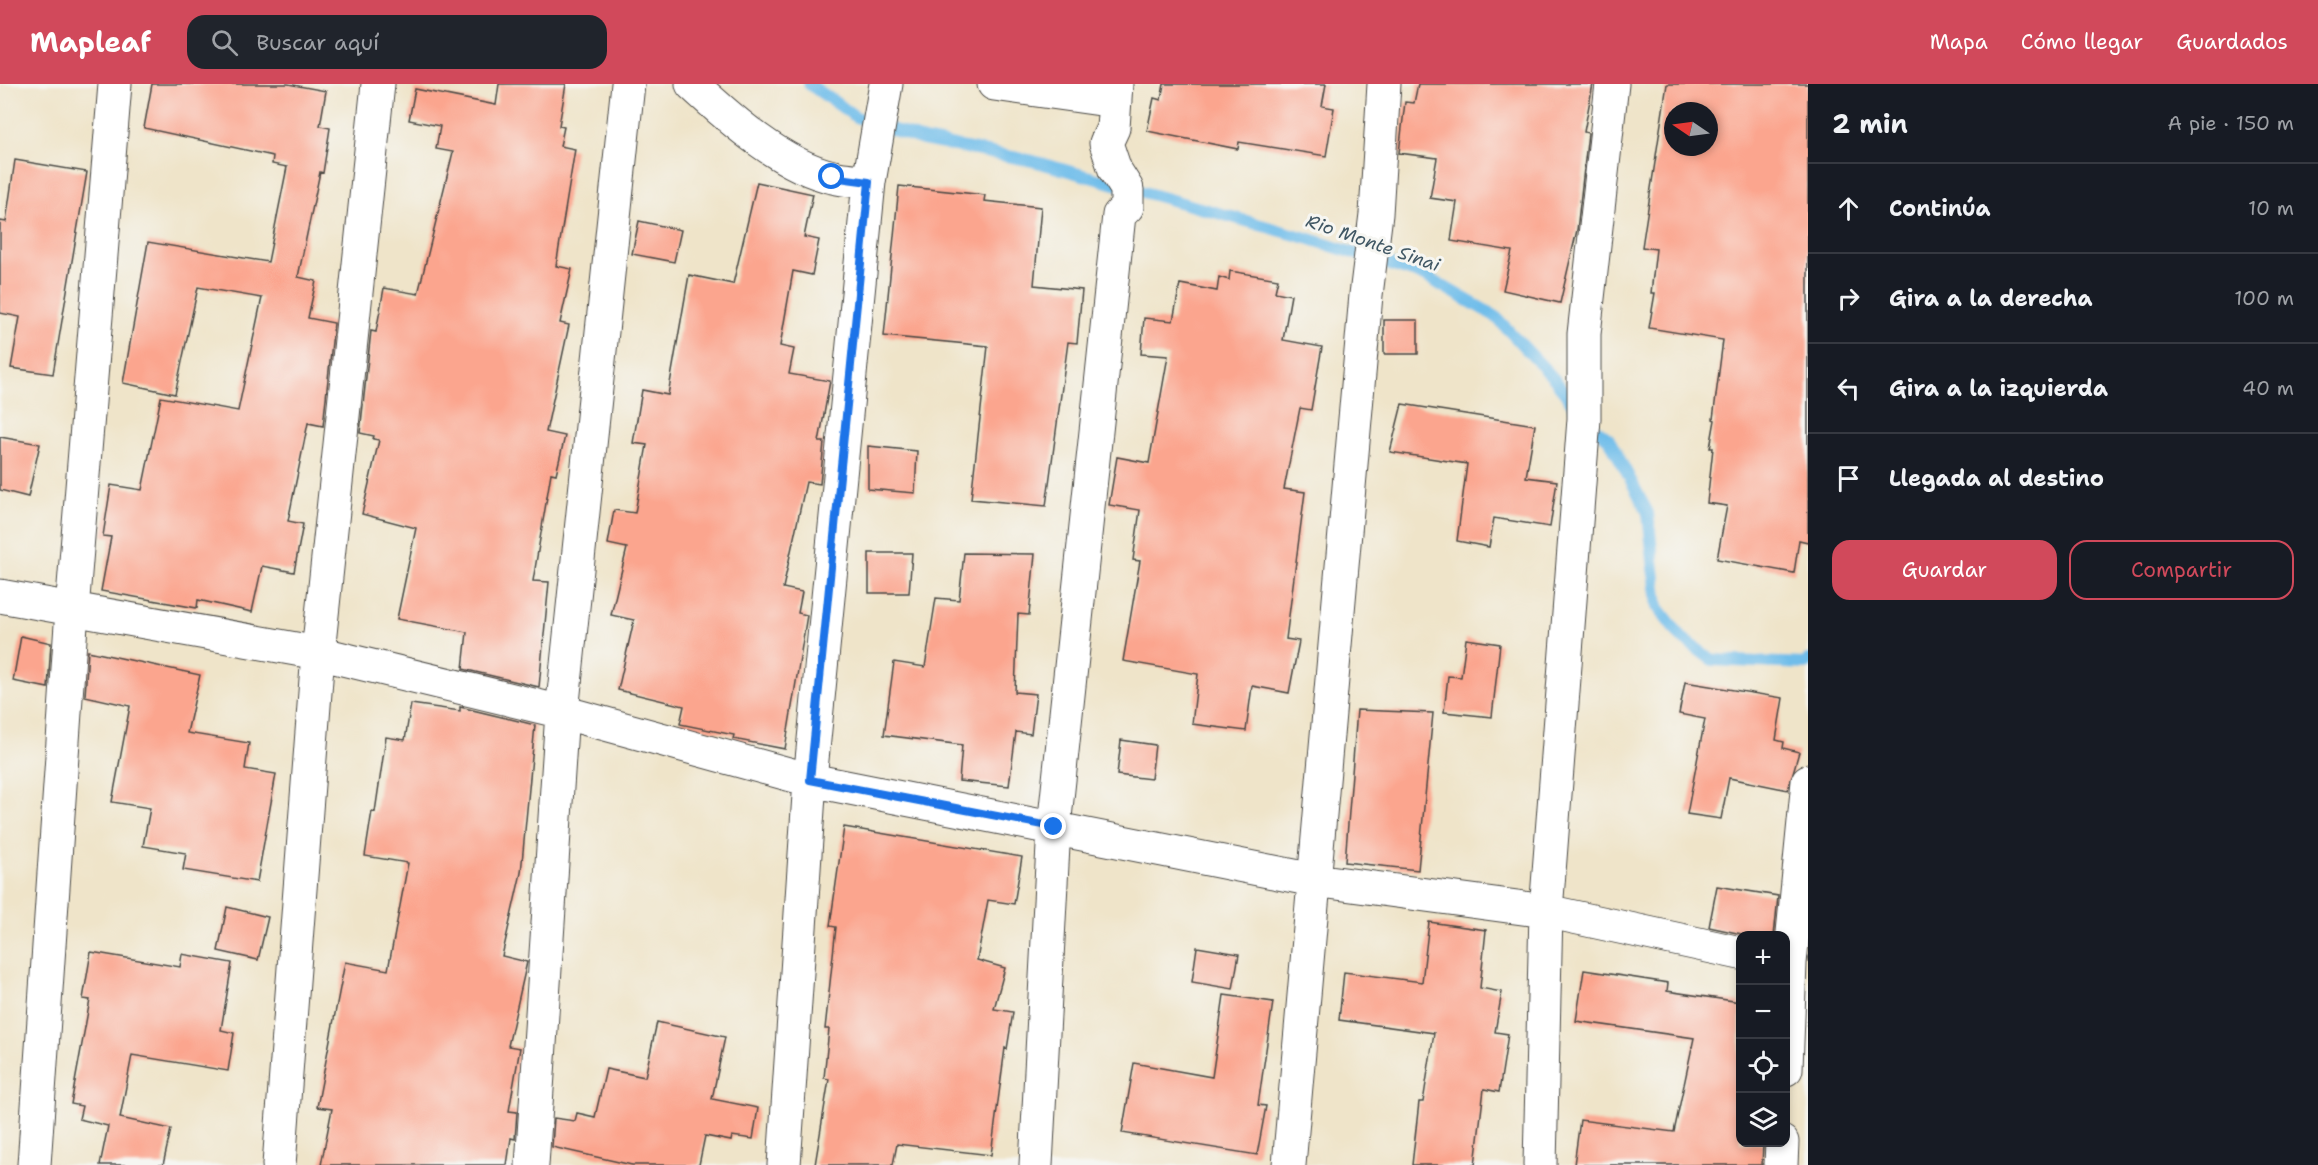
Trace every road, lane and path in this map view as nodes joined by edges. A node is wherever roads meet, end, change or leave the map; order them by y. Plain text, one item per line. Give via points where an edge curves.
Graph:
1 (115, 84) edge
2 (378, 84) edge
3 (628, 84) edge
4 (692, 84) edge
5 (994, 84) edge
6 (1384, 84) edge
7 (1612, 84) edge
8 (885, 91) edge
9 (1115, 92) edge
10 (869, 182) junction
11 (0, 596) edge
12 (72, 610) junction
13 (318, 653) junction
14 (562, 712) junction
15 (810, 780) junction
16 (1808, 781) edge
17 (1054, 827) junction
18 (1314, 880) junction
19 (1546, 911) junction
20 (1736, 951) edge
21 (1794, 963) edge
22 (1788, 1039) edge
23 (1782, 1147) edge
24 (34, 1165) edge
25 (279, 1165) edge
26 (532, 1165) edge
27 (784, 1165) edge
28 (1036, 1165) edge
29 (1289, 1165) edge
30 (1540, 1165) edge
31 (1781, 1165) edge

1 - 12 street
2 - 13 street
3 - 14 street
4 - 10 street via 795,164 832,177
5 - 9 street
6 - 18 street via 1376,214
7 - 19 street via 1584,334 1584,419
8 - 10 street
9 - 17 street via 1113,128 1106,143 1115,170 1127,189 1126,207 1119,215
10 - 15 street
11 - 12 street
12 - 13 street
12 - 24 street
13 - 14 street
13 - 25 street
14 - 15 street
14 - 26 street
15 - 17 street
15 - 27 street
16 - 21 street
17 - 18 street
17 - 28 street
18 - 19 street
18 - 29 street
19 - 20 street
19 - 30 street
21 - 22 street
23 - 31 street

